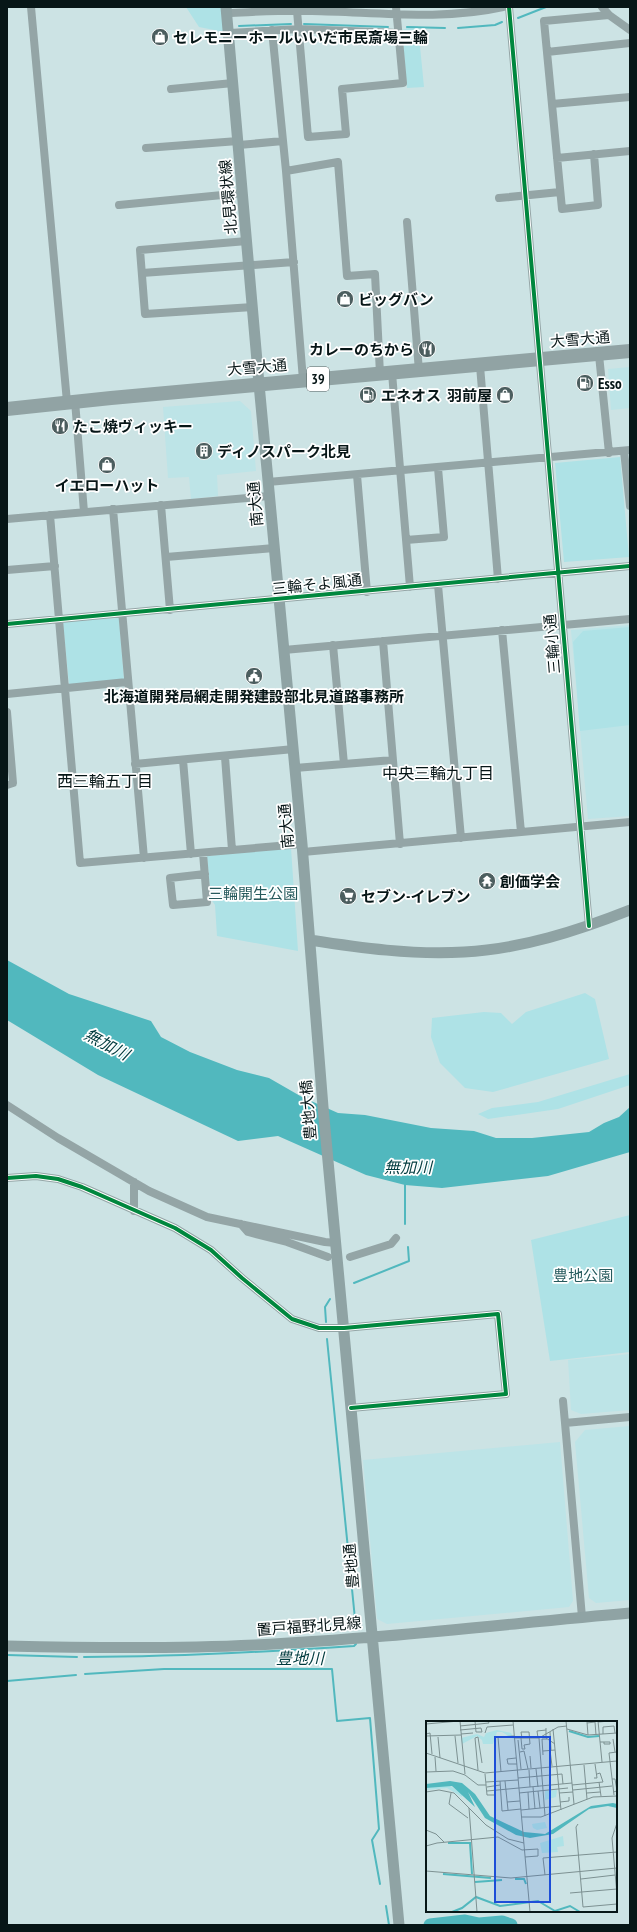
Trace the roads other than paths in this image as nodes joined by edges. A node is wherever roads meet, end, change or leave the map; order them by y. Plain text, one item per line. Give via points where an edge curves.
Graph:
1 (31, 7) edge
2 (500, 7) edge
3 (509, 7) edge
4 (602, 7) edge
5 (270, 9) edge
6 (312, 9) edge
7 (226, 10) edge
8 (397, 10) edge
9 (297, 11) junction
10 (609, 15) junction
11 (299, 29) junction
12 (272, 30) junction
13 (630, 30) edge
14 (229, 33) junction
15 (399, 33) junction
16 (630, 43) edge
17 (547, 52) junction
18 (233, 83) junction
19 (171, 89) dead end
20 (630, 97) edge
21 (552, 104) junction
22 (283, 141) junction
23 (238, 143) junction
24 (146, 148) dead end
25 (630, 151) edge
26 (594, 154) junction
27 (557, 158) junction
28 (286, 171) junction
29 (560, 192) junction
30 (243, 193) junction
31 (524, 196) junction
32 (499, 198) dead end
33 (119, 205) dead end
34 (407, 222) dead end
35 (247, 241) junction
36 (294, 262) junction
37 (249, 264) junction
38 (142, 273) junction
39 (253, 307) junction
40 (630, 352) edge
41 (599, 355) junction
42 (538, 360) junction
43 (480, 366) junction
44 (419, 371) junction
45 (386, 374) junction
46 (303, 380) junction
47 (259, 384) junction
48 (71, 402) junction
49 (7, 409) edge
50 (627, 451) edge
51 (609, 453) junction
52 (548, 459) junction
53 (488, 464) junction
54 (438, 468) junction
55 (400, 471) junction
56 (357, 475) junction
57 (268, 482) junction
58 (269, 496) junction
59 (161, 505) junction
60 (630, 506) edge
61 (112, 509) junction
62 (84, 512) junction
63 (50, 515) junction
64 (7, 519) edge
65 (406, 540) junction
66 (274, 548) junction
67 (166, 557) junction
68 (55, 566) junction
69 (630, 566) edge
70 (7, 570) edge
71 (557, 574) junction
72 (498, 579) junction
73 (438, 585) junction
74 (410, 587) junction
75 (367, 592) junction
76 (279, 600) junction
77 (170, 610) junction
78 (121, 614) junction
79 (60, 619) junction
80 (630, 619) edge
81 (7, 624) edge
82 (562, 625) junction
83 (502, 630) junction
84 (443, 636) junction
85 (383, 641) junction
86 (332, 645) junction
87 (284, 650) junction
88 (127, 682) junction
89 (66, 688) junction
90 (7, 694) edge
91 (7, 712) edge
92 (294, 749) junction
93 (225, 757) junction
94 (183, 760) junction
95 (393, 760) junction
96 (135, 764) junction
97 (344, 764) junction
98 (295, 768) junction
99 (7, 785) edge
100 (630, 822) edge
101 (580, 827) junction
102 (521, 832) junction
103 (461, 838) junction
104 (400, 844) junction
105 (303, 848) junction
106 (232, 850) junction
107 (203, 853) junction
108 (191, 854) junction
109 (144, 858) junction
110 (205, 874) junction
111 (630, 910) edge
112 (589, 926) junction
113 (310, 940) junction
114 (7, 1105) edge
115 (7, 1178) edge
116 (134, 1182) junction
117 (134, 1211) junction
118 (241, 1224) junction
119 (396, 1238) dead end
120 (336, 1239) junction
121 (328, 1257) dead end
122 (350, 1257) dead end
123 (344, 1328) junction
124 (563, 1401) dead end
125 (351, 1408) junction
126 (630, 1417) edge
127 (565, 1423) junction
128 (630, 1612) edge
129 (582, 1617) junction
130 (373, 1637) junction
131 (7, 1646) edge
132 (399, 1925) edge

1 - 48 street
2 - 8 street via 469,14
3 - 31 street, 三輪小通
4 - 10 street
5 - 7 street
5 - 9 street
6 - 8 street
6 - 9 street
7 - 14 main road, 北見環状線
8 - 15 street
9 - 11 street
10 - 13 street
10 - 17 street via 544,21
11 - 12 street
11 - 15 street
11 - 15 street via 308,137 346,134 342,89 403,83
12 - 14 street
12 - 22 street
14 - 18 main road, 北見環状線
16 - 17 street
17 - 21 street
18 - 19 street
18 - 23 main road, 北見環状線
20 - 21 street
21 - 27 street
22 - 23 street
22 - 28 street
23 - 24 street
23 - 30 main road, 北見環状線
25 - 26 street
26 - 27 street
26 - 29 street via 598,206 562,209
27 - 29 street
28 - 36 street
28 - 45 street via 338,162 346,276 375,274
29 - 31 street
30 - 33 street
30 - 35 main road, 北見環状線
31 - 32 street
31 - 42 street, 三輪小通
34 - 44 street
35 - 37 main road, 北見環状線
35 - 38 street via 140,250
36 - 37 street
36 - 46 street
37 - 38 street
37 - 39 main road, 北見環状線
38 - 39 street via 145,314
39 - 47 main road, 北見環状線
40 - 41 highway, 大雪大通 / 39
41 - 42 highway, 大雪大通 / 39
41 - 51 street
42 - 43 highway, 大雪大通 / 39
42 - 52 street, 三輪小通
43 - 44 highway, 大雪大通 / 39
43 - 53 street
44 - 45 highway, 大雪大通 / 39
45 - 46 highway, 大雪大通 / 39
45 - 55 street
46 - 47 highway, 大雪大通 / 39
47 - 48 highway, 大雪大通 / 39
47 - 57 main road, 南大通
48 - 49 highway, 大雪大通 / 39
48 - 62 street
50 - 51 street
50 - 60 street
51 - 52 street
52 - 53 street
52 - 71 street, 三輪小通
53 - 54 street
53 - 72 street
54 - 55 street
54 - 65 street via 444,537
55 - 56 street
55 - 65 street
56 - 57 street
56 - 75 street
57 - 58 main road, 南大通
58 - 59 street
58 - 66 main road, 南大通
59 - 61 street
59 - 67 street
61 - 62 street
61 - 78 street
62 - 63 street
63 - 64 street
63 - 68 street
65 - 74 street
66 - 67 street
66 - 76 main road, 南大通
67 - 77 street
68 - 70 street
68 - 79 street
69 - 71 street, 三輪そよ風通
71 - 72 street, 三輪そよ風通
71 - 82 street, 三輪小通
72 - 73 street, 三輪そよ風通
73 - 74 street, 三輪そよ風通
73 - 84 street
74 - 75 street, 三輪そよ風通
75 - 76 street, 三輪そよ風通
76 - 77 street, 三輪そよ風通
76 - 87 main road, 南大通
77 - 78 street, 三輪そよ風通
78 - 79 street, 三輪そよ風通
78 - 88 street
79 - 81 street, 三輪そよ風通
79 - 89 street
80 - 82 street
82 - 83 street
82 - 101 street, 三輪小通
83 - 84 street
83 - 102 street
84 - 85 street
84 - 103 street
85 - 86 street
85 - 95 street
86 - 87 street
86 - 97 street
87 - 92 main road, 南大通
88 - 89 street
88 - 96 street
89 - 90 street
89 - 109 street via 80,863
91 - 99 street via 13,783
92 - 93 street
92 - 98 main road, 南大通
93 - 94 street
93 - 106 street
94 - 96 street
94 - 108 street
95 - 97 street
95 - 104 street
96 - 109 street
97 - 98 street
98 - 105 main road, 南大通
100 - 101 street
101 - 102 street
101 - 112 street, 三輪小通
102 - 103 street
103 - 104 street
104 - 105 street
105 - 106 street
105 - 113 main road, 南大通
106 - 107 street
107 - 108 street
107 - 110 street
108 - 109 street
110 - 110 street via 208,902 173,905 170,878
111 - 112 main road
112 - 113 main road via 540,941 464,952 404,952
113 - 120 main road, 豊地大橋
114 - 116 street
115 - 117 street via 36,1176 58,1179
116 - 117 street
116 - 118 street via 208,1217
117 - 123 street via 175,1228 211,1250 292,1319 319,1328
118 - 120 street via 324,1242
118 - 121 street via 248,1232 287,1242
119 - 122 street via 391,1244
120 - 123 main road, 豊地通
123 - 125 main road, 豊地通
123 - 125 street via 498,1314 506,1394
124 - 127 street
125 - 130 main road, 豊地通
126 - 127 street
127 - 129 street
128 - 129 main road
129 - 130 main road
130 - 131 main road, 置戸福野北見線 via 181,1648
130 - 132 main road, 置戸福野北見線

